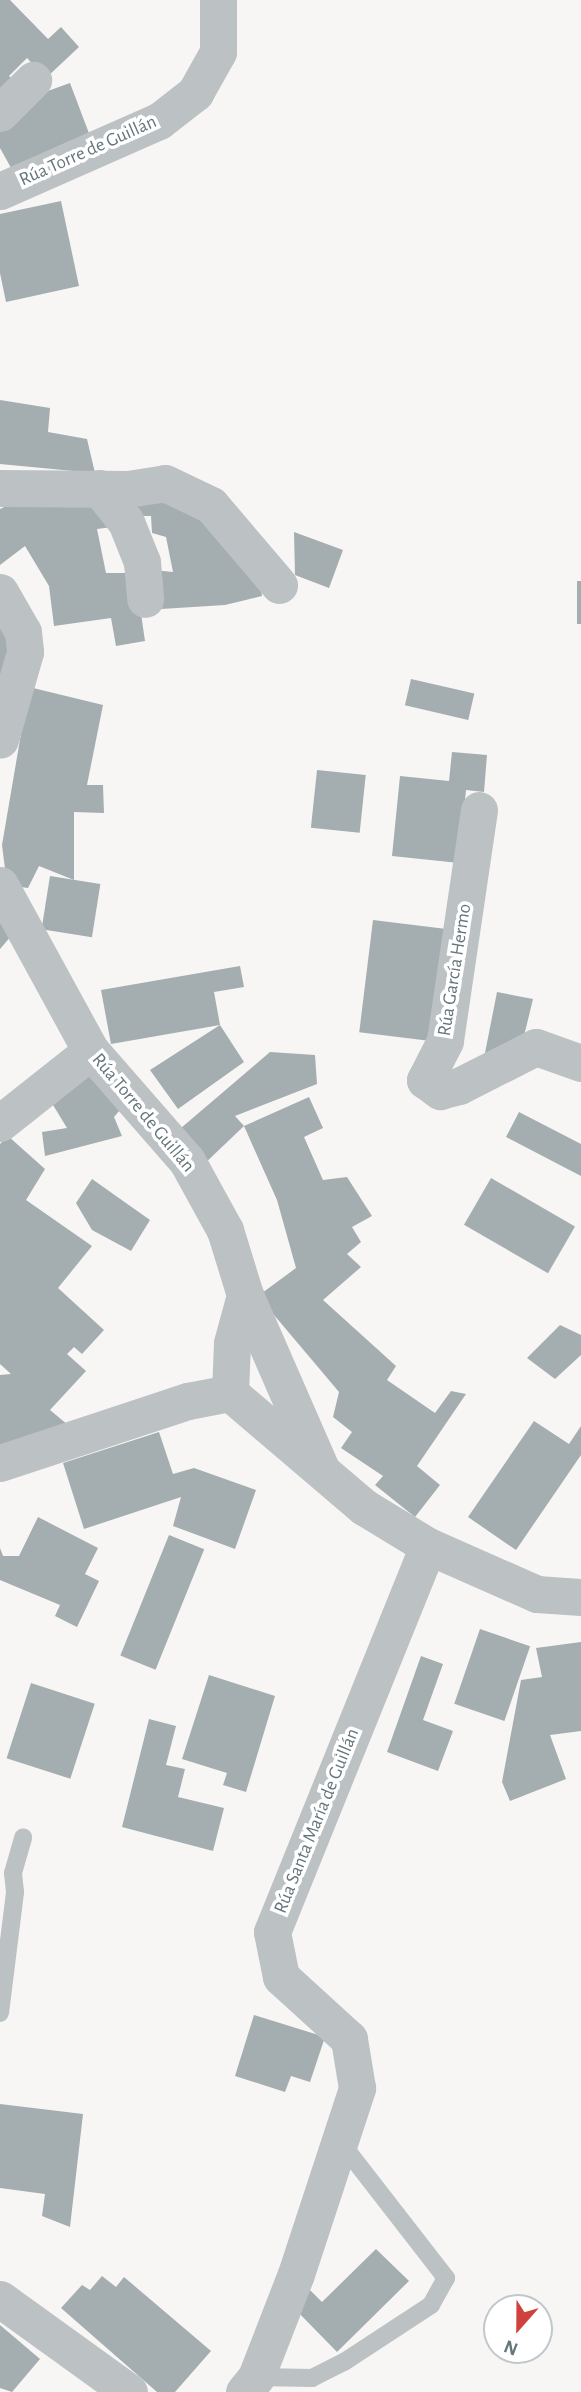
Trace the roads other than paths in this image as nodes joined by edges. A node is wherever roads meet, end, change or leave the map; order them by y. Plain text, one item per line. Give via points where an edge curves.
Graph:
1 (218, 0) edge
2 (33, 80) dead end
3 (0, 113) edge
4 (0, 191) edge
5 (0, 488) edge
6 (99, 488) junction
7 (279, 585) dead end
8 (0, 592) edge
9 (145, 599) dead end
10 (0, 740) edge
11 (479, 810) dead end
12 (0, 885) edge
13 (91, 1051) junction
14 (581, 1063) edge
15 (0, 1123) edge
16 (245, 1295) junction
17 (230, 1393) junction
18 (0, 1463) edge
19 (322, 1471) junction
20 (428, 1546) junction
21 (581, 1597) edge
22 (23, 1837) dead end
23 (0, 2013) edge
24 (342, 2144) junction
25 (0, 2299) edge
26 (250, 2384) edge
27 (129, 2392) edge

1 - 4 street, Rúa Torre de Guillán via 218,52 195,93 159,121
2 - 3 street
5 - 6 street
6 - 7 street via 164,483 186,491 211,505
6 - 9 street via 130,532 142,562
8 - 10 street via 23,632 25,652
11 - 14 street, Rúa García Hermo via 450,1019 445,1041 425,1080 440,1091 459,1086 536,1047
12 - 13 street, Rúa Torre de Guillán
13 - 15 street
13 - 16 street, Rúa Torre de Guillán via 187,1161 225,1230
16 - 17 street via 232,1343
16 - 19 street
17 - 18 street via 188,1401
17 - 19 street
19 - 20 street via 364,1507
20 - 21 street via 537,1594
20 - 24 street, Rúa Santa María de Guillán via 272,1932 281,1977 349,2039 357,2088
22 - 23 lane via 13,1873 15,1892
24 - 26 street, Rúa Santa María de Guillán
24 - 26 lane via 446,2278 431,2305 344,2362 312,2378
25 - 27 street

